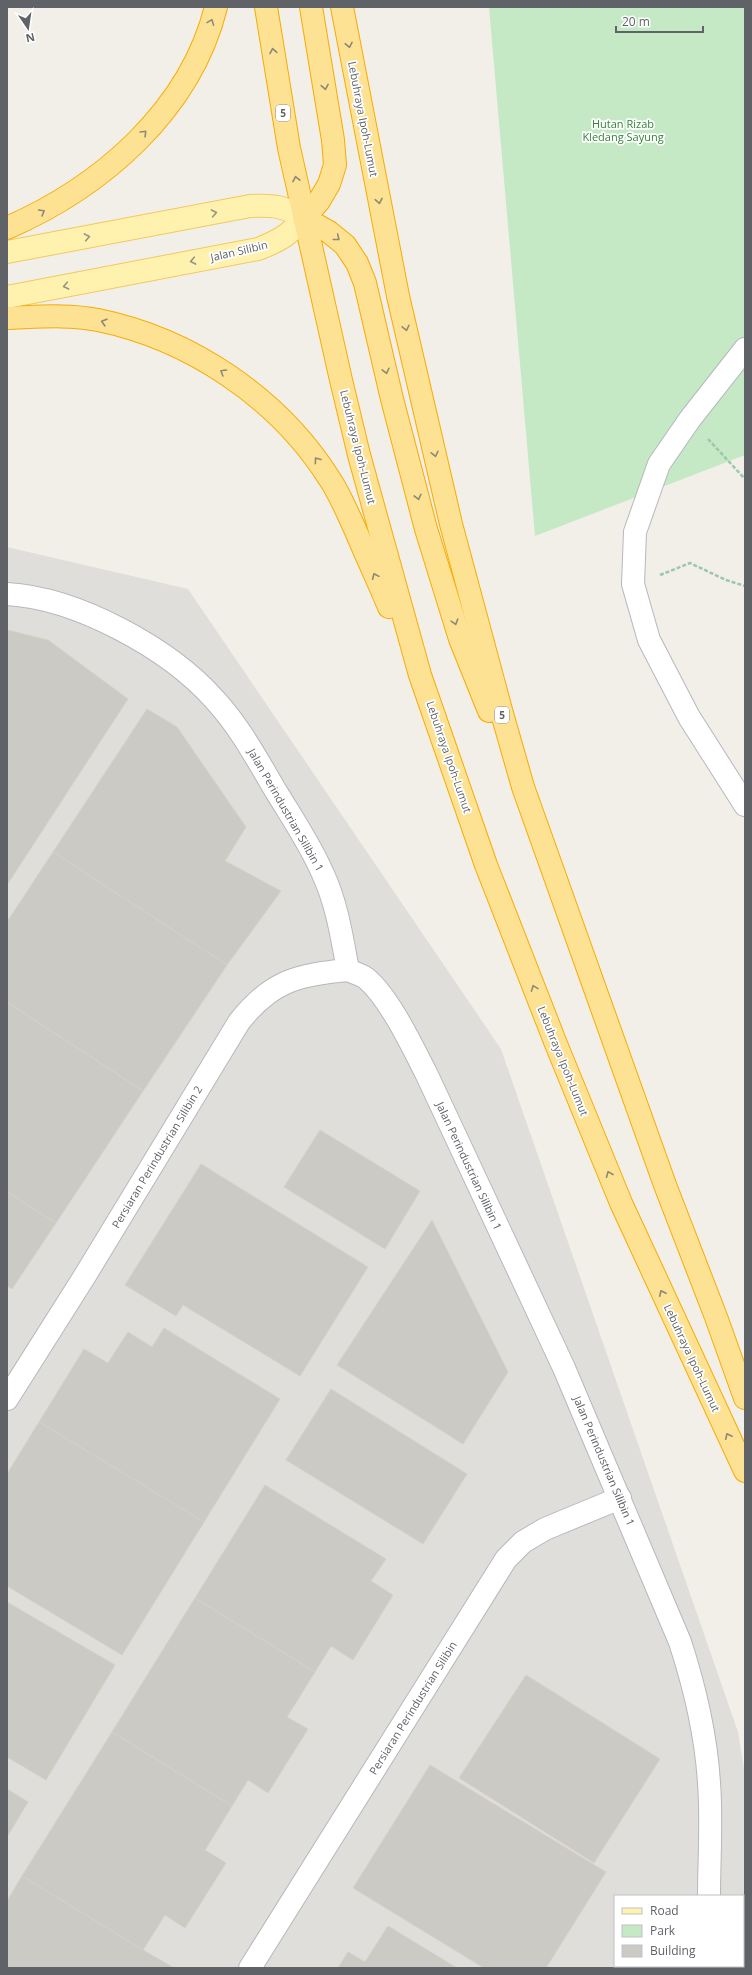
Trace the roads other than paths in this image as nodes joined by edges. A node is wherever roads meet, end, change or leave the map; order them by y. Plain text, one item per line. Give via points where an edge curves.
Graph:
1 (216, 7) edge
2 (266, 7) edge
3 (311, 7) edge
4 (342, 7) edge
5 (304, 218) junction
6 (7, 228) edge
7 (7, 252) edge
8 (7, 297) edge
9 (7, 318) edge
10 (745, 349) edge
11 (7, 594) edge
12 (420, 675) junction
13 (524, 787) junction
14 (745, 806) edge
15 (348, 970) junction
16 (745, 1398) edge
17 (7, 1399) edge
18 (745, 1471) edge
19 (620, 1498) junction
20 (709, 1895) edge
21 (250, 1968) edge

6 -> 1 highway via 76,192 114,163 151,126 183,86
5 -> 2 highway, Lebuhraya Ipoh-Lumut / 5 via 289,148
3 -> 5 highway via 335,165 329,184 319,201
4 -> 13 highway, Lebuhraya Ipoh-Lumut / 5 via 398,296 451,524
7 -> 5 main road via 250,206 286,207
5 -> 8 main road, Jalan Silibin via 279,241 258,249
5 - 12 highway, Lebuhraya Ipoh-Lumut / 5 via 359,455
5 -> 13 highway via 329,232 345,245 366,283 392,399 426,529 460,639 490,714
12 -> 9 highway via 330,479 304,442 271,409 227,374 186,350 142,333 97,320 57,316
10 - 14 street via 690,419 659,464 635,532 633,584 649,640 689,717
11 - 15 street, Jalan Perindustrian Silibin 1 via 30,595 87,614 140,639 186,671 215,700 243,737 297,825 323,874 338,916
18 -> 12 highway, Lebuhraya Ipoh-Lumut / 5 via 621,1203 556,1044 486,865
13 - 16 highway, Lebuhraya Ipoh-Lumut / 5 via 665,1185
15 - 17 street, Persiaran Perindustrian Silibin 2 via 289,980 252,1006 239,1022
15 - 19 street, Jalan Perindustrian Silibin 1 via 367,979 381,996 403,1029 426,1073 564,1368
19 - 20 street, Jalan Perindustrian Silibin 1 via 680,1642 703,1727 710,1783
19 - 21 street, Persiaran Perindustrian Silibin via 545,1528 523,1542 506,1559

